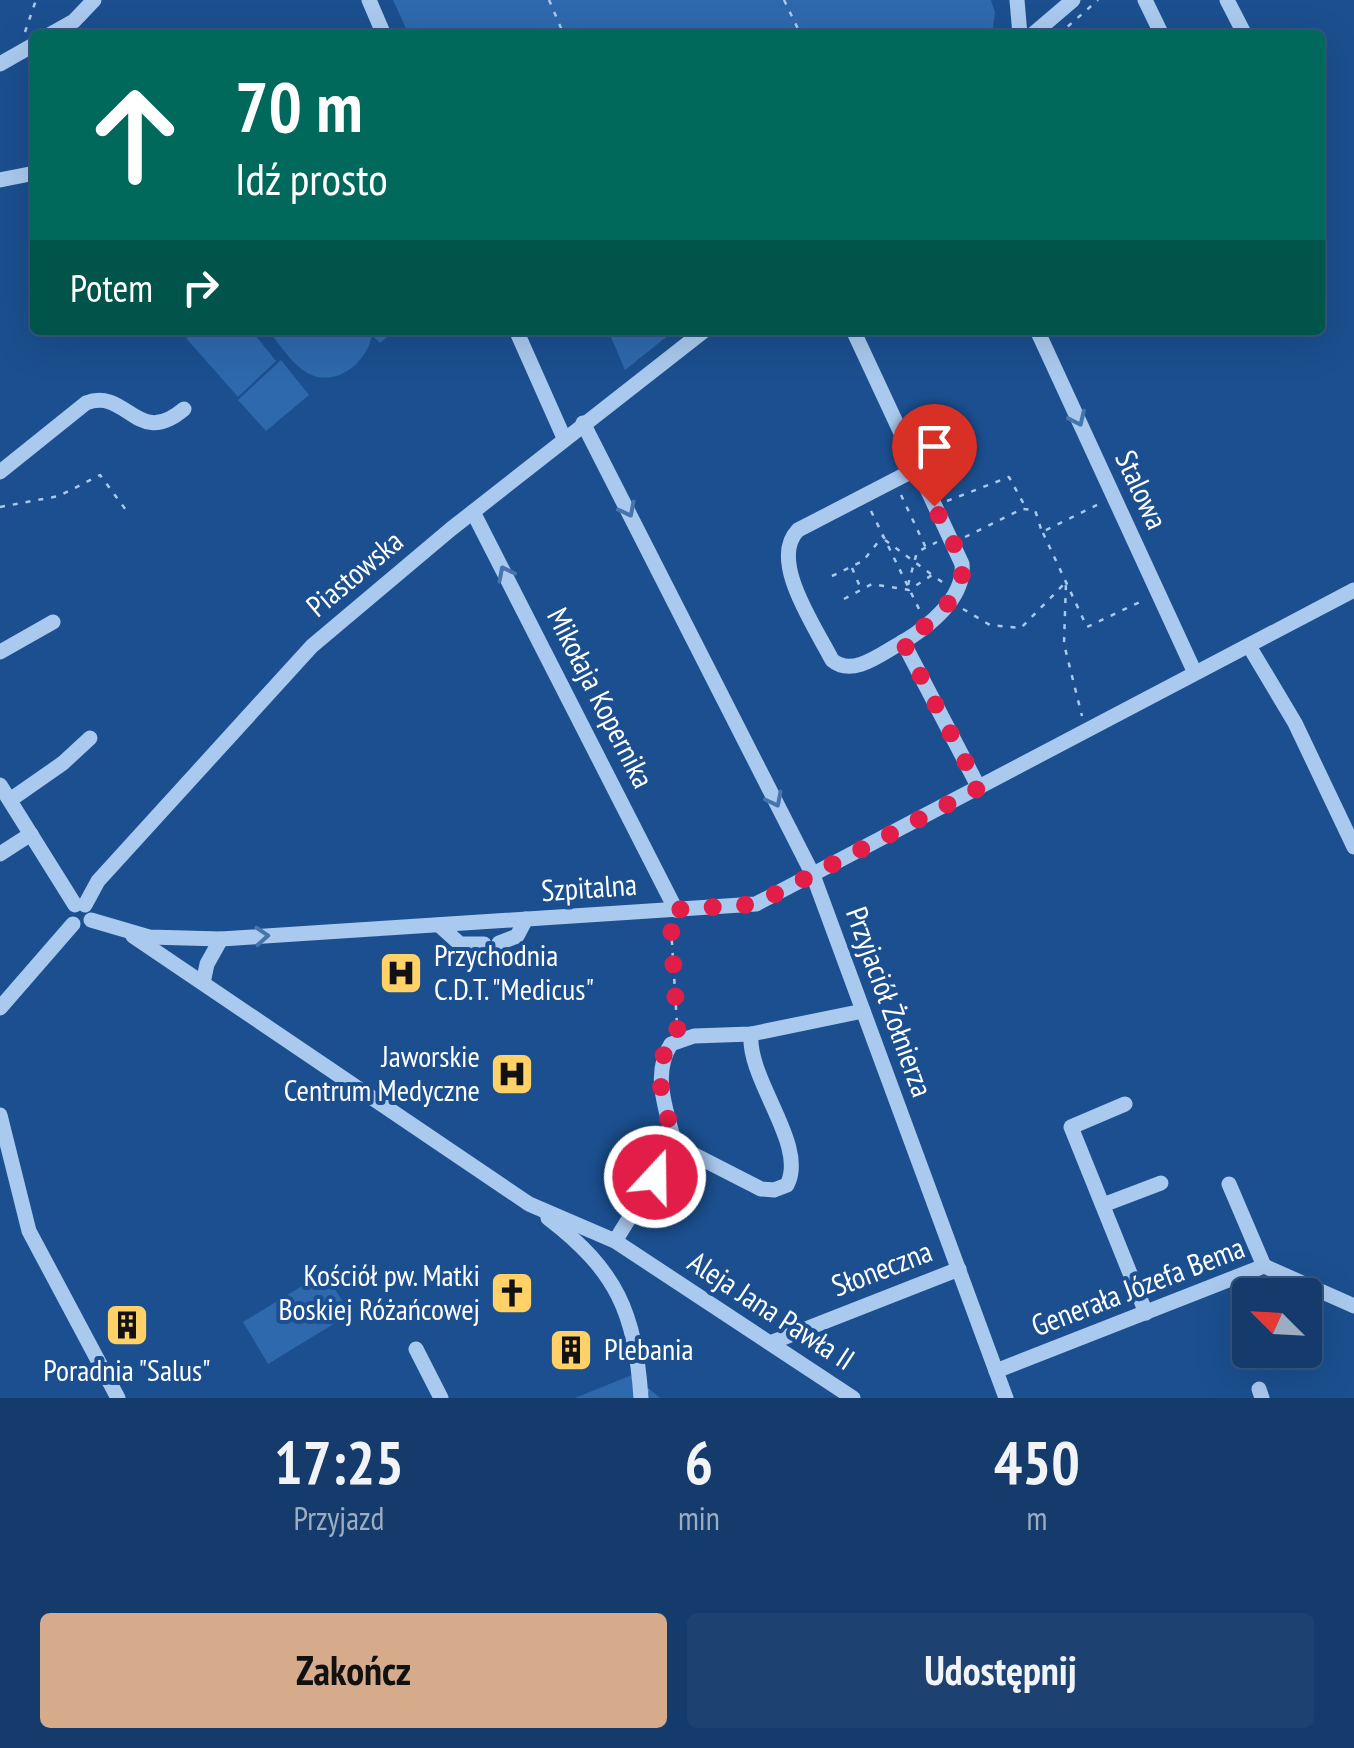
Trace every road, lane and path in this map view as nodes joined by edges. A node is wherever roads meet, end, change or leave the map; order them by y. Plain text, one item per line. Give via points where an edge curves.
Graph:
1 (36, 0) edge
2 (94, 0) edge
3 (368, 0) edge
4 (549, 0) edge
5 (784, 0) edge
6 (1017, 0) edge
7 (1072, 0) edge
8 (1098, 0) edge
9 (1146, 0) edge
10 (1227, 0) edge
11 (57, 30) edge
12 (382, 30) edge
13 (562, 30) edge
14 (799, 30) edge
15 (1020, 30) edge
16 (1038, 30) edge
17 (1064, 30) edge
18 (1160, 30) edge
19 (1242, 30) edge
20 (30, 47) edge
21 (16, 55) junction
22 (0, 64) edge
23 (30, 174) edge
24 (0, 180) edge
25 (518, 335) edge
26 (698, 335) edge
27 (856, 335) edge
28 (1039, 335) edge
29 (184, 409) dead end
30 (584, 423) junction
31 (564, 438) junction
32 (916, 469) junction
33 (0, 472) edge
34 (894, 480) junction
35 (864, 496) junction
36 (1114, 497) junction
37 (934, 506) junction
38 (0, 507) edge
39 (1026, 509) junction
40 (473, 512) junction
41 (129, 514) dead end
42 (1042, 532) junction
43 (884, 538) junction
44 (950, 540) junction
45 (926, 548) junction
46 (914, 561) junction
47 (851, 566) junction
48 (932, 575) junction
49 (832, 576) dead end
50 (1066, 582) junction
51 (908, 588) junction
52 (861, 590) junction
53 (1354, 590) edge
54 (1158, 593) junction
55 (952, 596) junction
56 (844, 600) dead end
57 (54, 622) dead end
58 (927, 626) junction
59 (904, 641) junction
60 (1249, 646) junction
61 (0, 652) edge
62 (1192, 667) junction
63 (1092, 728) junction
64 (90, 738) dead end
65 (0, 784) edge
66 (979, 788) junction
67 (10, 800) junction
68 (31, 834) junction
69 (1354, 846) edge
70 (0, 854) edge
71 (813, 875) junction
72 (63, 884) junction
73 (94, 886) junction
74 (84, 910) junction
75 (673, 910) junction
76 (526, 919) junction
77 (439, 925) junction
78 (130, 934) junction
79 (221, 939) junction
80 (204, 983) junction
81 (0, 1008) edge
82 (863, 1011) junction
83 (752, 1034) junction
84 (678, 1040) junction
85 (1125, 1104) dead end
86 (0, 1115) edge
87 (675, 1144) junction
88 (1161, 1183) dead end
89 (1229, 1184) dead end
90 (528, 1204) junction
91 (1103, 1205) junction
92 (615, 1241) junction
93 (1264, 1266) junction
94 (958, 1269) junction
95 (1354, 1306) edge
96 (1146, 1313) junction
97 (770, 1343) junction
98 (416, 1349) dead end
99 (996, 1371) junction
100 (118, 1398) edge
101 (440, 1398) edge
102 (641, 1398) edge
103 (853, 1398) edge
104 (1006, 1398) edge

1 - 21 path
2 - 11 street
3 - 12 street
4 - 13 path
5 - 14 path
6 - 15 street
7 - 16 street
8 - 17 path
9 - 18 street
10 - 19 street
20 - 21 street
21 - 22 street
23 - 24 street
25 - 31 street
26 - 30 street, Piastowska
27 - 32 street
28 -> 36 street, Stalowa
29 - 33 street via 150,424 96,398
30 - 31 street, Piastowska
30 -> 71 street, Przyjaciół Żołnierza
31 - 40 street, Piastowska
32 - 34 street
32 - 37 street
34 - 35 street
34 - 45 path
35 - 43 path
35 - 59 street via 789,539 790,576 832,660 843,669
36 - 42 path
36 - 54 street, Stalowa
37 - 39 path via 1009,477
37 - 44 street
38 - 41 path via 59,496 100,475
39 - 42 path via 1034,510
39 - 44 path
40 - 73 street, Piastowska via 312,646
75 -> 40 street, Mikołaja Kopernika
42 - 50 path
43 - 46 path
43 - 47 path
43 - 51 path
44 - 45 path
44 - 55 street via 963,576
45 - 46 path
46 - 48 path
46 - 51 path
47 - 49 path
47 - 52 path
48 - 51 path
48 - 55 path
50 - 54 path via 1087,627
50 - 55 path via 1021,628 990,625
50 - 63 path via 1064,644 1081,715
51 - 52 path via 872,584
51 - 58 path
52 - 56 path
53 - 60 street, Szpitalna
54 - 62 street, Stalowa
55 - 58 street
57 - 61 street
58 - 59 street
59 - 66 street
60 - 62 street, Szpitalna
60 - 69 street
62 - 63 street, Szpitalna
63 - 66 street, Szpitalna
64 - 67 street
65 - 67 street
66 - 71 street, Szpitalna
67 - 68 street
68 - 70 street
68 - 72 street
71 - 75 street, Szpitalna via 756,904
71 - 82 street, Przyjaciół Żołnierza
72 - 73 street
72 - 74 street
73 - 74 street, Piastowska
74 - 78 street, Szpitalna
74 - 81 street via 81,927 72,924
75 - 76 street, Szpitalna
75 - 84 path
76 - 77 street, Szpitalna
76 - 77 street via 518,936 492,944 460,944
79 -> 77 street, Szpitalna
78 - 79 street, Szpitalna
78 - 80 street, Aleja Jana Pawła II
79 - 80 street
80 - 90 street, Aleja Jana Pawła II
82 - 83 street
82 - 94 street, Przyjaciół Żołnierza
83 - 84 street
83 - 87 street via 752,1054 794,1164 787,1185 761,1188
84 - 87 street via 665,1053 660,1079
85 - 91 street via 1072,1127
86 - 100 street via 28,1231
87 - 92 street
88 - 91 street
89 - 93 street
90 - 92 street, Aleja Jana Pawła II
90 - 102 street via 583,1245 608,1276 632,1329
91 - 96 street
92 - 97 street, Aleja Jana Pawła II
93 - 95 street, Generała Józefa Bema
93 - 96 street, Generała Józefa Bema
94 - 97 street, Słoneczna
94 - 99 street, Przyjaciół Żołnierza
96 - 99 street, Generała Józefa Bema
97 - 103 street, Aleja Jana Pawła II
98 - 101 street
99 - 104 street, Przyjaciół Żołnierza

